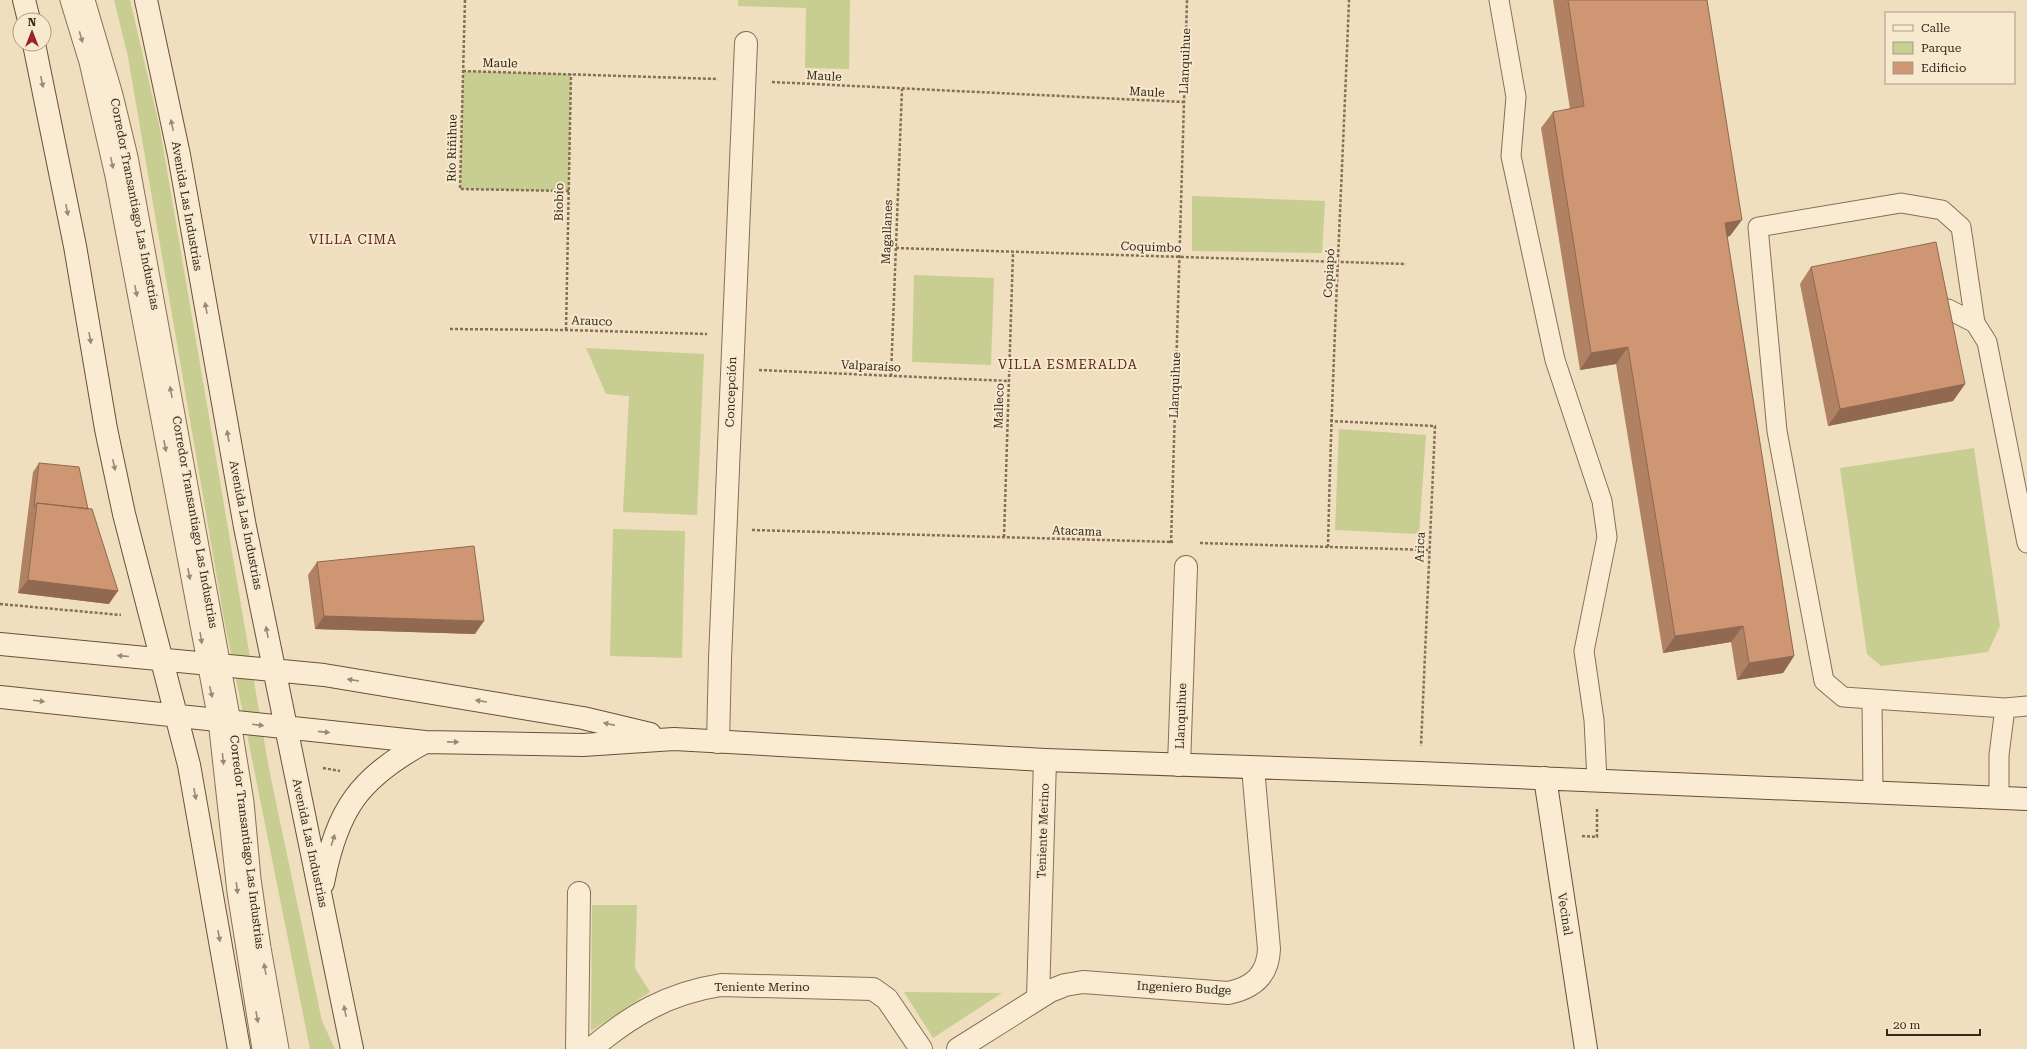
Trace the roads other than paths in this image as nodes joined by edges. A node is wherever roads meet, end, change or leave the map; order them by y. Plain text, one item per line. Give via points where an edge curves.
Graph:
1 (24, 0) edge
2 (70, 0) edge
3 (85, 0) edge
4 (146, 0) edge
5 (1499, 0) edge
6 (27, 12) edge
7 (746, 42) dead end
8 (36, 52) edge
9 (1948, 309) edge
10 (1975, 322) junction
11 (2027, 543) edge
12 (1186, 567) road end
13 (0, 644) edge
14 (162, 659) junction
15 (213, 664) junction
16 (273, 670) junction
17 (0, 697) edge
18 (1872, 699) junction
19 (2027, 706) edge
20 (2005, 708) junction
21 (177, 715) junction
22 (224, 721) junction
23 (285, 728) junction
24 (674, 739) junction
25 (425, 742) junction
26 (718, 742) junction
27 (1045, 760) junction
28 (1179, 765) junction
29 (1253, 768) junction
30 (1545, 778) junction
31 (1597, 780) junction
32 (1873, 792) junction
33 (1999, 797) junction
34 (2027, 799) edge
35 (321, 892) junction
36 (579, 893) dead end
37 (1038, 998) junction
38 (239, 1049) edge
39 (262, 1049) edge
40 (279, 1049) edge
41 (352, 1049) edge
42 (577, 1049) edge
43 (591, 1049) edge
44 (921, 1049) edge
45 (958, 1049) edge
46 (1586, 1049) edge

1 - 6 main road
2 -> 15 lane, Corredor Transantiago Las Industrias via 88,62 114,176
15 -> 3 lane, Corredor Transantiago Las Industrias via 128,157
16 -> 4 main road, Avenida Las Industrias via 179,155
5 - 31 lane via 1516,97 1511,156 1555,360 1602,501 1607,537 1584,651 1594,720
7 - 26 main road, Concepción
8 -> 14 main road via 75,246 106,430 124,514
9 - 10 lane
10 - 11 lane via 1987,342
10 - 18 lane via 1961,227 1942,210 1901,203 1758,228 1777,430 1824,681 1843,697
12 - 28 main road, Llanquihue
14 -> 13 main road
14 - 15 main road
14 - 21 main road
15 - 16 main road
15 - 22 lane, Corredor Transantiago Las Industrias
16 - 23 main road, Avenida Las Industrias
24 -> 16 main road via 583,718 324,675
17 -> 21 main road
18 - 20 lane
18 - 32 lane
19 - 20 lane
20 - 33 lane via 1999,756
21 - 22 main road
21 -> 38 main road via 200,823
22 -> 23 main road
22 -> 39 lane, Corredor Transantiago Las Industrias via 237,892
40 -> 22 lane, Corredor Transantiago Las Industrias via 251,879 244,802
23 -> 25 main road
23 - 35 main road, Avenida Las Industrias
25 -> 24 main road via 583,745
24 - 26 main road
35 -> 25 main road via 333,838 355,796 388,764
26 - 27 main road
27 - 28 main road
27 - 37 main road, Teniente Merino
28 - 29 main road
29 - 30 main road
29 - 37 main road, Ingeniero Budge via 1269,949 1267,965 1259,979 1228,993 1083,982 1065,985
30 - 31 main road
30 - 46 main road, Vecinal
31 - 32 main road
32 - 33 main road
33 - 34 main road
41 -> 35 main road, Avenida Las Industrias
36 - 42 main road
37 - 45 main road, Ingeniero Budge
43 - 44 main road, Teniente Merino via 634,1017 677,995 706,987 743,985 873,990 887,999

